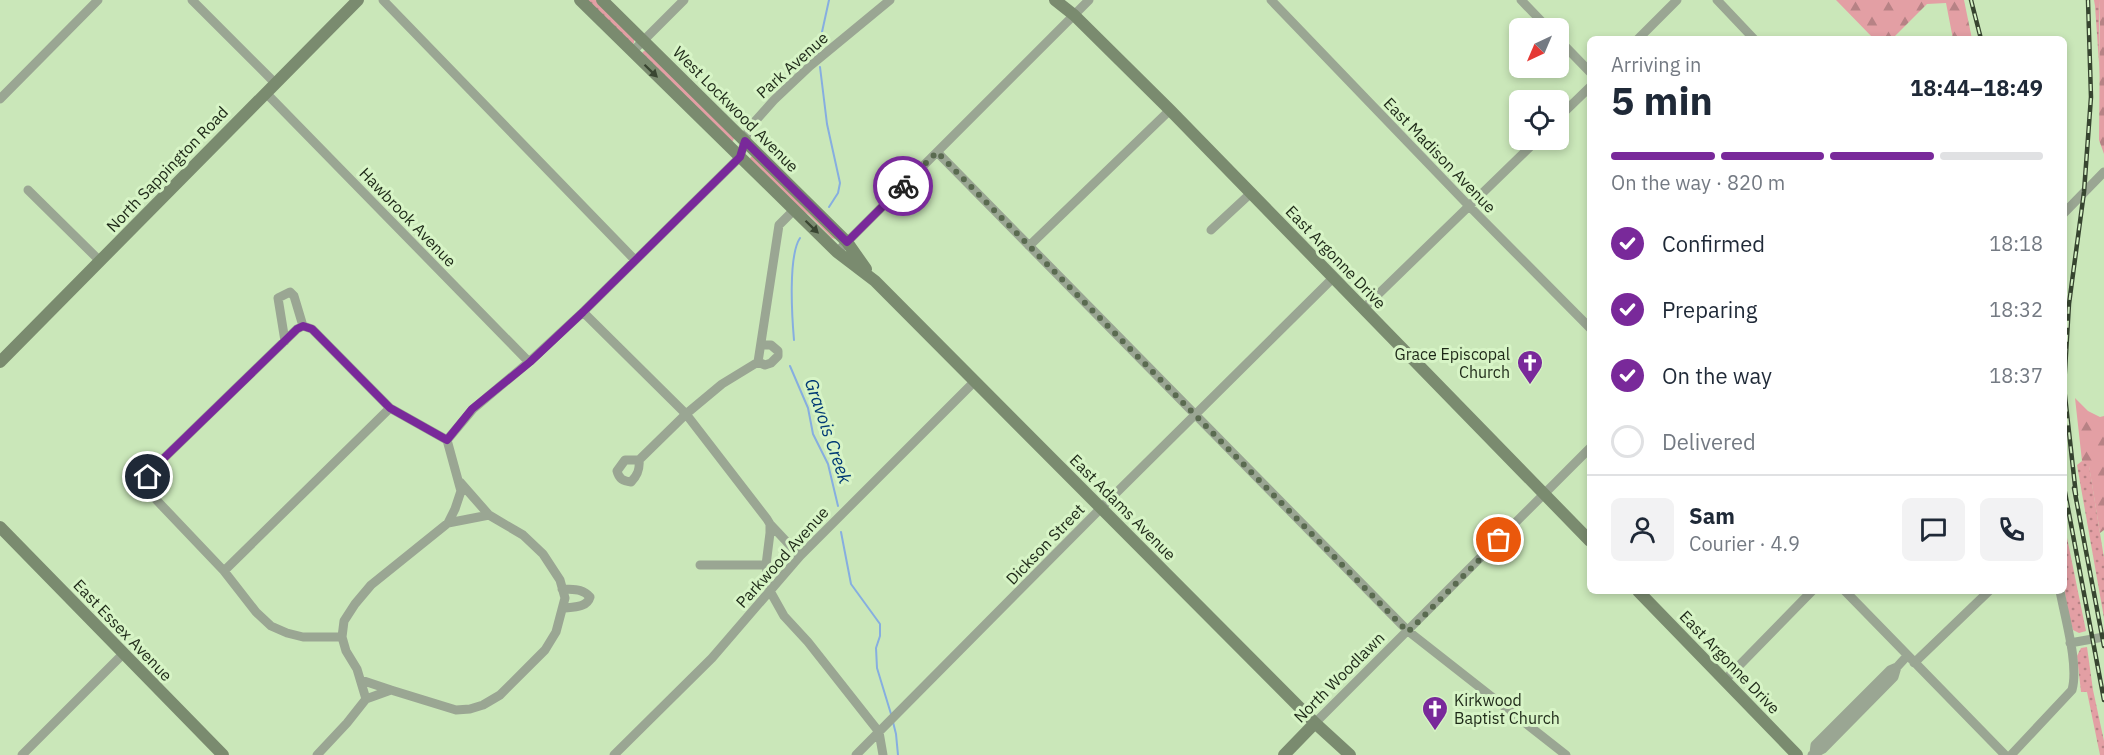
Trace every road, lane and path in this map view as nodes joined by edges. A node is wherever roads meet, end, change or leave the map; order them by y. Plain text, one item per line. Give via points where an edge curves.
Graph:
1 (98, 0) edge
2 (192, 0) edge
3 (358, 0) edge
4 (383, 0) edge
5 (580, 0) edge
6 (602, 0) edge
7 (684, 0) edge
8 (890, 0) edge
9 (1055, 0) edge
10 (1089, 0) edge
11 (1271, 0) edge
12 (1521, 0) edge
13 (1677, 0) edge
14 (1717, 0) edge
15 (1074, 15) junction
16 (1538, 18) edge
17 (1641, 36) edge
18 (1751, 36) edge
19 (644, 40) junction
20 (1569, 50) edge
21 (632, 52) junction
22 (1587, 69) edge
23 (275, 83) junction
24 (1587, 90) edge
25 (266, 93) junction
26 (0, 99) edge
27 (1569, 107) edge
28 (1170, 110) junction
29 (745, 141) junction
30 (1527, 150) edge
31 (937, 152) junction
32 (740, 157) junction
33 (2104, 172) edge
34 (28, 190) dead end
35 (1251, 193) junction
36 (1469, 206) junction
37 (794, 210) junction
38 (2067, 210) edge
39 (1211, 230) dead end
40 (847, 242) junction
41 (1029, 246) junction
42 (837, 252) junction
43 (635, 260) junction
44 (100, 261) junction
45 (1333, 279) junction
46 (874, 280) junction
47 (1364, 309) junction
48 (583, 312) junction
49 (1587, 325) edge
50 (303, 326) junction
51 (285, 341) junction
52 (761, 345) junction
53 (0, 362) edge
54 (530, 362) junction
55 (758, 362) junction
56 (975, 381) junction
57 (390, 408) junction
58 (686, 414) junction
59 (1195, 415) junction
60 (447, 440) junction
61 (1587, 451) edge
62 (639, 460) dead end
63 (156, 467) junction
64 (460, 482) junction
65 (147, 487) junction
66 (1545, 495) junction
67 (1101, 508) junction
68 (489, 515) junction
69 (448, 523) junction
70 (770, 524) junction
71 (0, 527) edge
72 (1587, 538) edge
73 (800, 556) junction
74 (700, 565) dead end
75 (765, 565) junction
76 (224, 571) junction
77 (562, 589) junction
78 (770, 591) junction
79 (1641, 594) edge
80 (1809, 594) edge
81 (1848, 594) edge
82 (1986, 594) edge
83 (2061, 594) edge
84 (563, 608) junction
85 (1408, 632) junction
86 (2104, 636) edge
87 (342, 637) junction
88 (2070, 643) junction
89 (123, 654) junction
90 (1911, 660) junction
91 (361, 680) junction
92 (1725, 680) junction
93 (391, 690) junction
94 (366, 699) junction
95 (1315, 723) junction
96 (879, 732) junction
97 (1813, 754) edge
98 (22, 755) edge
99 (223, 755) edge
100 (317, 755) edge
101 (614, 755) edge
102 (856, 755) edge
103 (883, 755) edge
104 (1284, 755) edge
105 (1350, 755) edge
106 (1566, 755) edge
107 (1797, 755) edge
108 (2005, 755) edge
109 (2011, 755) edge

1 - 26 street
2 - 23 street
3 - 23 street, North Sappington Road
4 - 43 street
5 - 21 street, West Lockwood Avenue
6 - 19 street, West Lockwood Avenue
7 - 19 street
8 - 29 street, Park Avenue via 781,93 749,128
9 - 15 street, East Argonne Drive
10 - 15 street
11 - 36 street, East Madison Avenue
12 - 16 street
13 - 17 street
14 - 18 street
15 - 28 street, East Argonne Drive
15 - 31 street
19 - 21 street
19 - 29 street, West Lockwood Avenue
20 - 22 street
21 -> 32 street, West Lockwood Avenue
23 - 25 street, North Sappington Road
24 - 27 street
25 - 44 street, North Sappington Road
25 - 54 street, Hawbrook Avenue
28 - 35 street, East Argonne Drive
28 - 41 street
29 - 32 street, Park Avenue
29 - 40 street, West Lockwood Avenue
30 - 36 street
31 - 40 street
31 - 41 street
32 - 37 street, West Lockwood Avenue
32 - 43 street, Park Avenue
33 - 38 street
34 - 44 street
35 - 39 street
35 - 45 street, East Argonne Drive
36 - 47 street
36 - 49 street, East Madison Avenue
37 -> 42 street, West Lockwood Avenue
37 - 52 street via 779,225
40 - 42 street
40 - 46 street, East Adams Avenue
41 - 59 street
42 - 46 street, East Adams Avenue
43 - 48 street, Park Avenue
44 - 53 street, North Sappington Road
45 - 47 street, East Argonne Drive
45 - 59 street, Dickson Street
46 - 56 street, East Adams Avenue
47 - 66 street, East Argonne Drive
48 - 54 street, Park Avenue
48 - 58 street
50 - 51 street
50 - 51 street via 294,296 290,292 283,294 278,301
50 - 57 street via 312,329
51 - 63 street
52 - 55 street
52 - 55 street via 771,345 778,356 765,365
54 - 60 street, Park Avenue via 472,409
55 - 58 street via 722,384
56 - 67 street, East Adams Avenue
56 - 73 street, Parkwood Avenue
57 - 60 street
57 - 76 street
58 - 62 street
58 - 70 street
59 - 67 street, Dickson Street
59 - 85 street
60 - 64 street
61 - 66 street, North Woodlawn
63 - 65 street via 148,477
63 - 65 street via 139,470 134,477 137,485
64 - 68 street
64 - 69 street via 461,491
65 - 76 street
66 - 72 street, East Argonne Drive
66 - 85 street, North Woodlawn
67 - 95 street, East Adams Avenue
67 - 96 street, Dickson Street
68 - 69 street
68 - 77 street via 543,554
69 - 87 street via 371,585 344,621
70 - 73 street
70 - 75 street
71 - 89 street, East Essex Avenue
73 - 78 street, Parkwood Avenue
74 - 75 street
75 - 78 street
76 - 87 street via 271,626 303,637
77 - 84 street
77 - 84 street via 579,589 590,597 583,606
78 - 96 street via 784,616
78 - 101 street, Parkwood Avenue via 712,658
79 - 92 street, East Argonne Drive
80 - 92 street
81 - 90 street
82 - 90 street
83 - 88 street
84 - 93 street via 556,632 545,650 500,695 483,705 456,710
85 - 95 street, North Woodlawn
85 - 106 street
86 - 88 street
87 - 91 street
88 - 109 street via 2072,690
89 - 98 street
89 - 99 street, East Essex Avenue
90 - 97 street via 1897,668 1894,677 1823,749
90 - 108 street
91 - 93 street
91 - 94 street
92 - 107 street, East Argonne Drive
93 - 94 street
94 - 100 street
95 - 104 street, North Woodlawn
95 - 105 street, East Adams Avenue
96 - 102 street, Dickson Street
96 - 103 street

